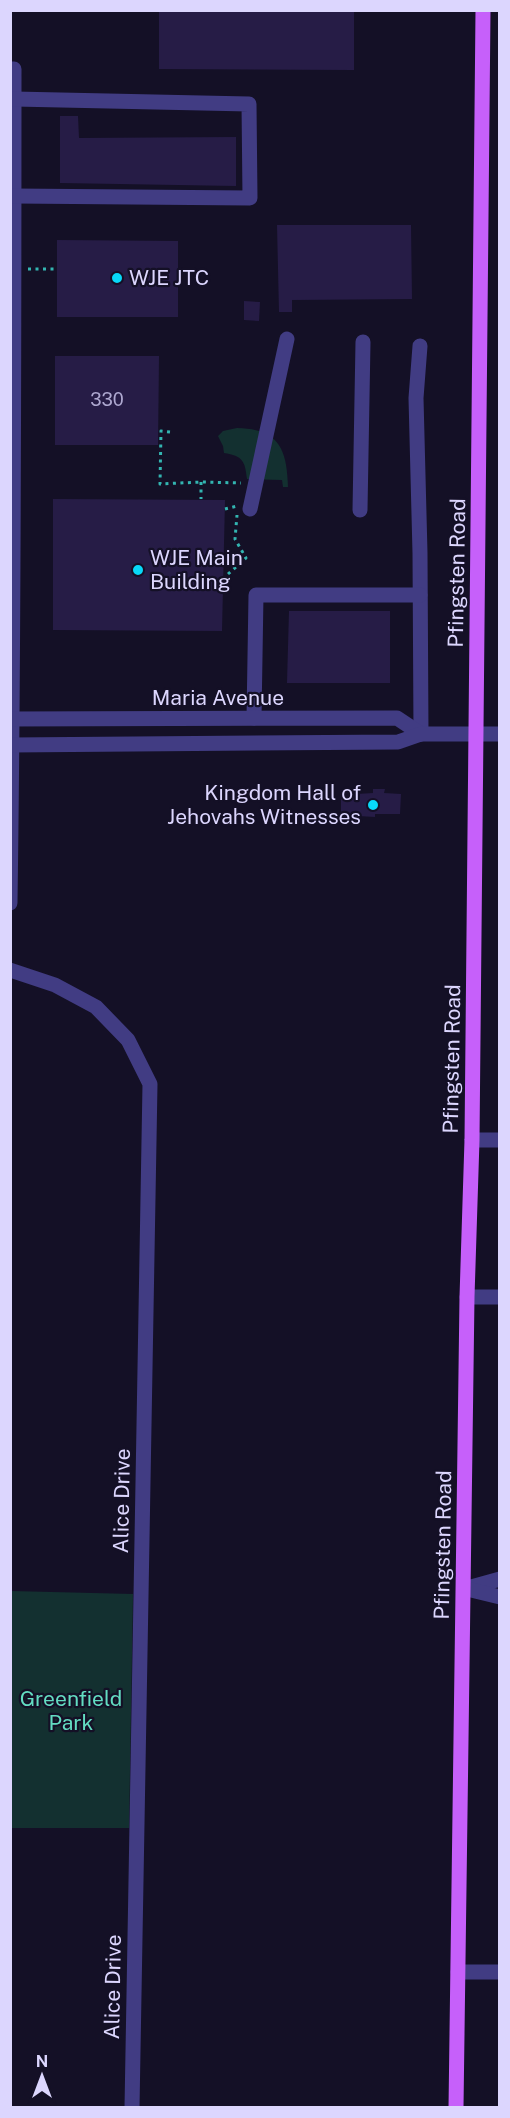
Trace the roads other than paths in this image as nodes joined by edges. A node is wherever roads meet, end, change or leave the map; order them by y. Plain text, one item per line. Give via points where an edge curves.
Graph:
1 (483, 10) edge
2 (12, 69) edge
3 (14, 99) junction
4 (14, 196) junction
5 (12, 221) edge
6 (13, 258) edge
7 (287, 339) dead end
8 (13, 341) edge
9 (363, 342) dead end
10 (420, 346) dead end
11 (12, 447) edge
12 (242, 505) road end
13 (360, 510) dead end
14 (12, 568) edge
15 (12, 592) edge
16 (420, 596) junction
17 (254, 718) junction
18 (12, 719) edge
19 (421, 734) junction
20 (476, 734) junction
21 (500, 734) edge
22 (12, 745) edge
23 (10, 903) edge
24 (10, 970) edge
25 (472, 1140) junction
26 (500, 1140) edge
27 (467, 1297) junction
28 (500, 1297) edge
29 (500, 1579) edge
30 (464, 1589) junction
31 (500, 1596) edge
32 (458, 1972) junction
33 (500, 1972) edge
34 (132, 2108) edge
35 (456, 2108) edge

1 - 20 main road, Pfingsten Road
2 - 3 street
3 - 4 street
3 - 4 street via 249,104 250,198
4 - 5 street
5 - 6 street
6 - 8 street
7 - 12 street
8 - 11 street
9 - 13 street
10 - 16 street via 416,398
11 - 14 street
14 - 15 street
15 - 18 street
16 - 17 street via 256,595
16 - 19 street
17 - 18 street, Maria Avenue
17 - 19 street, Maria Avenue via 397,718
18 - 22 street
19 - 20 street
19 - 22 street via 398,742
20 - 21 street
20 - 25 main road, Pfingsten Road
22 - 23 street
24 - 34 street, Alice Drive via 55,985 96,1007 128,1040 150,1084
25 - 26 street
25 - 27 main road, Pfingsten Road
27 - 28 street
27 - 30 main road, Pfingsten Road
29 - 30 street
30 - 31 street
30 - 32 main road, Pfingsten Road
32 - 33 street
32 - 35 main road, Pfingsten Road

